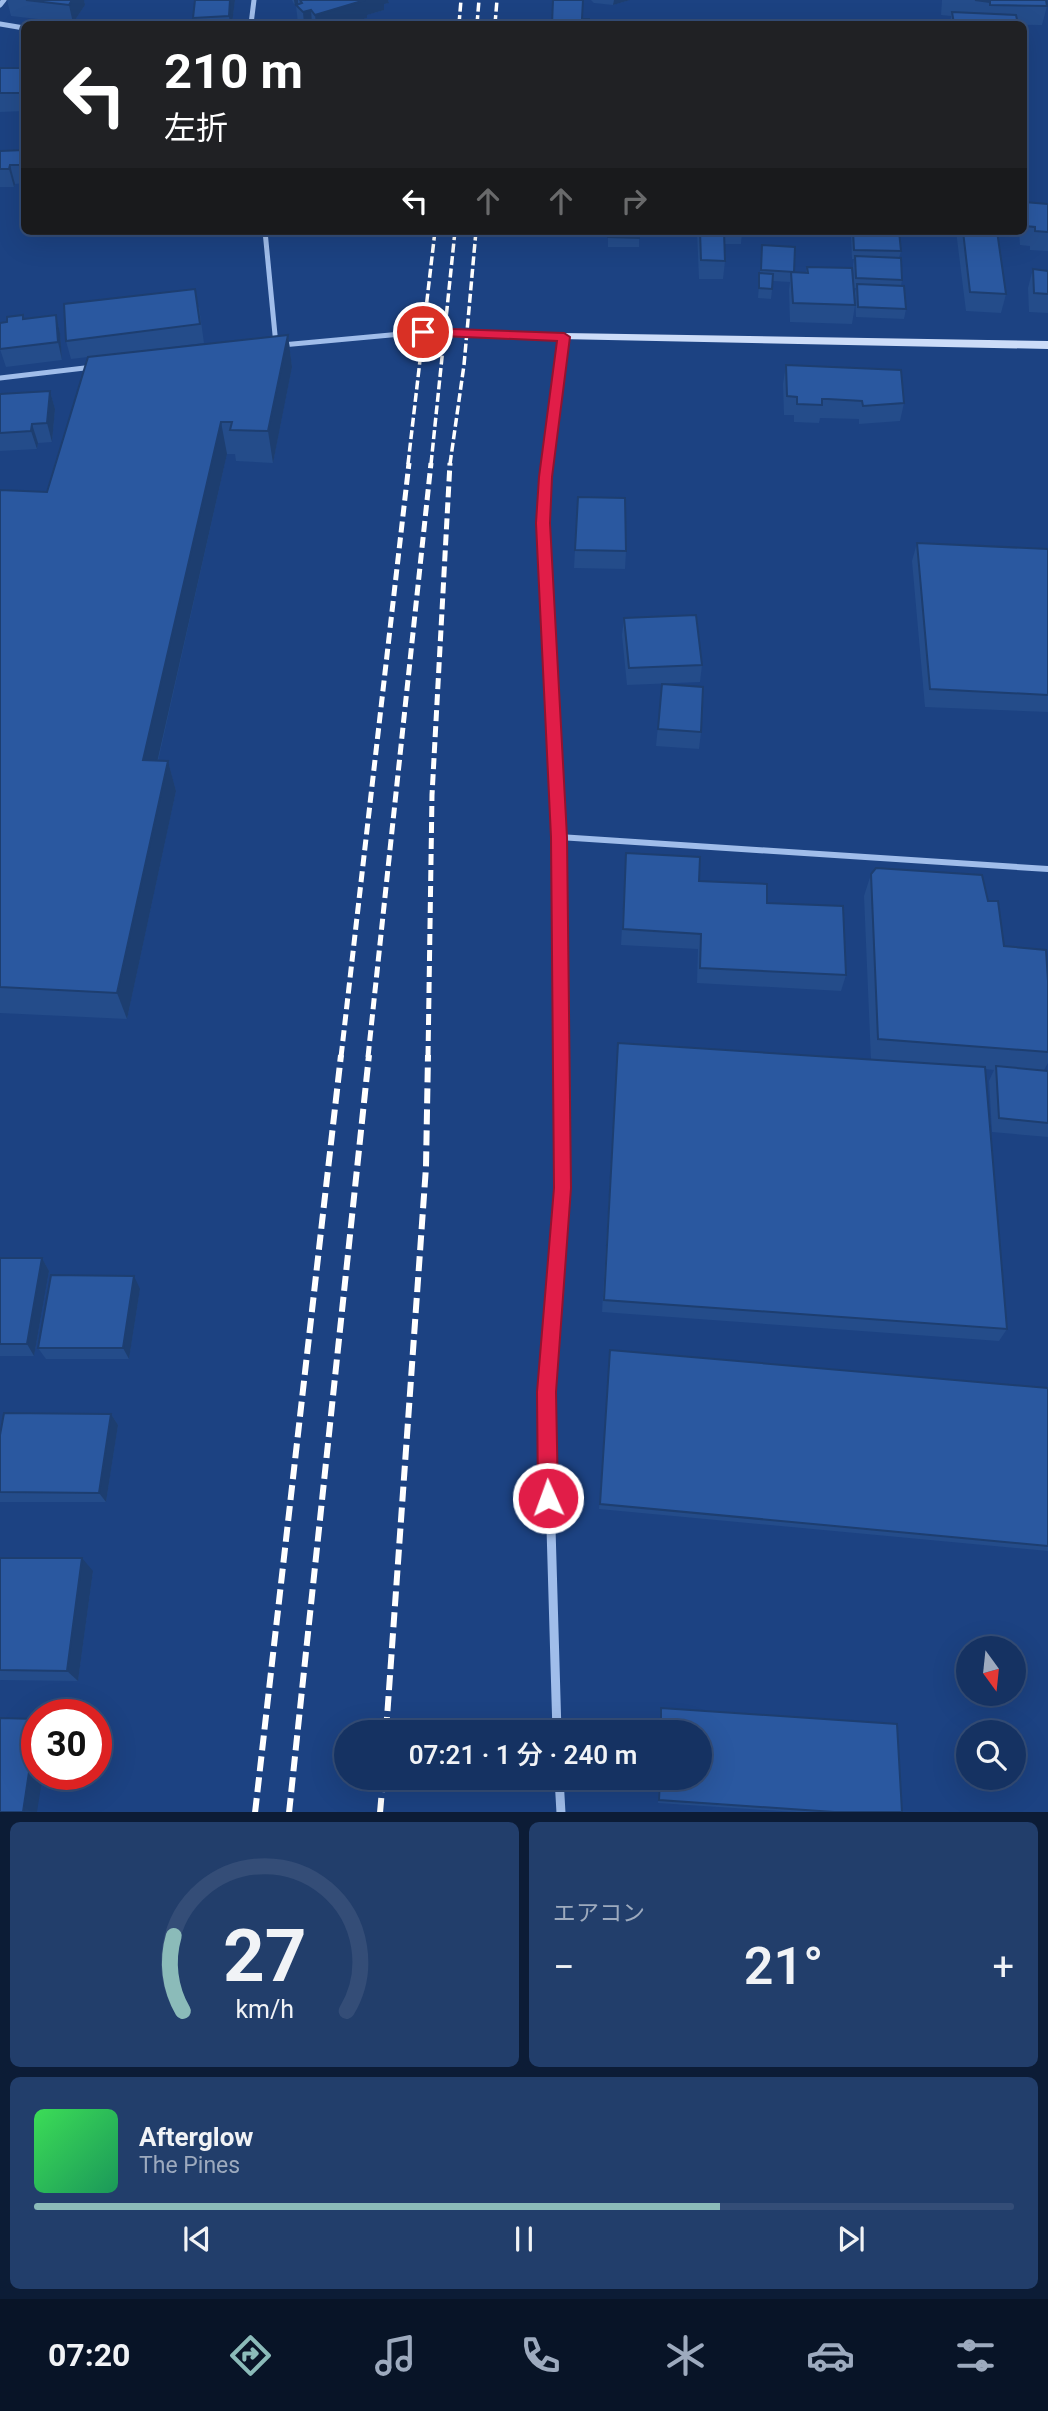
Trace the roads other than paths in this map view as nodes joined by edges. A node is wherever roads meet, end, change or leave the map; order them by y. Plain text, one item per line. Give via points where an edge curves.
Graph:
1 (4, 0) edge
2 (254, 0) edge
3 (0, 5) edge
4 (251, 21) edge
5 (0, 24) edge
6 (21, 28) edge
7 (265, 235) edge
8 (564, 337) junction
9 (276, 345) junction
10 (1048, 345) edge
11 (262, 347) edge
12 (97, 367) edge
13 (0, 378) edge
14 (559, 837) junction
15 (1048, 869) edge
16 (557, 1720) edge
17 (560, 1790) edge
18 (561, 1812) edge

1 - 3 street
2 - 4 street
5 - 6 street
7 - 9 street
8 - 9 street via 423,332
8 - 10 street
8 - 14 street via 543,523
9 - 11 street
12 - 13 street
14 - 15 street
14 - 16 street via 562,1188 547,1392
17 - 18 street

